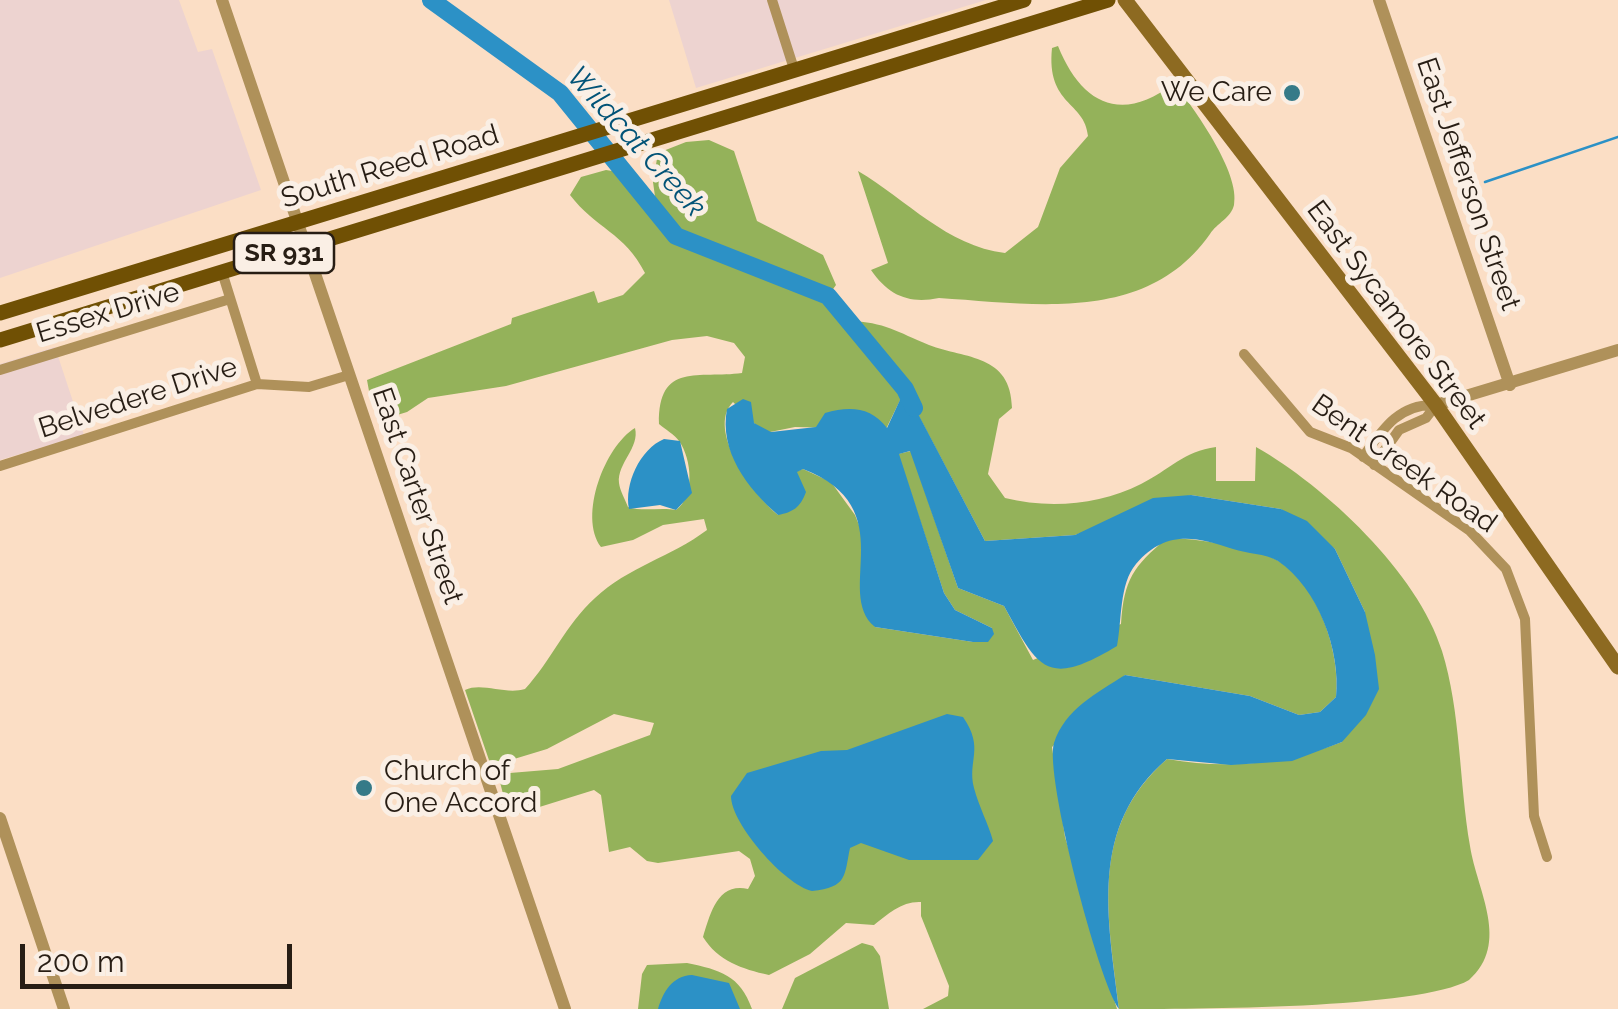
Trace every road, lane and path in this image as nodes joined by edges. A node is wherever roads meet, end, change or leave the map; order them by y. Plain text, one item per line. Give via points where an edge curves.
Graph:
1 (222, 0) edge
2 (772, 0) edge
3 (1024, 0) edge
4 (1108, 0) edge
5 (1125, 0) edge
6 (1379, 0) edge
7 (794, 70) junction
8 (296, 222) junction
9 (304, 248) junction
10 (222, 272) junction
11 (230, 300) junction
12 (0, 313) edge
13 (0, 340) edge
14 (1618, 350) edge
15 (1244, 354) dead end
16 (0, 370) edge
17 (349, 375) junction
18 (256, 384) junction
19 (1510, 385) junction
20 (1436, 405) junction
21 (1363, 457) junction
22 (1374, 465) junction
23 (0, 466) edge
24 (1618, 666) edge
25 (0, 818) edge
26 (1547, 857) dead end
27 (64, 1009) edge
28 (565, 1009) edge

1 - 8 street, East Carter Street
2 - 7 street
3 - 7 main road, SR 931
4 - 9 main road, South Reed Road / SR 931
5 - 20 main road, East Sycamore Street
6 - 19 street, East Jefferson Street
7 - 8 main road, South Reed Road / SR 931
8 - 9 street, East Carter Street
8 - 12 main road, South Reed Road / SR 931
9 - 10 main road, South Reed Road / SR 931
9 - 17 street, East Carter Street
10 - 11 street
10 - 13 main road, South Reed Road / SR 931
11 - 16 street, Essex Drive
11 - 18 street
14 - 19 street
15 - 21 street, Bent Creek Road via 1297,421
17 - 18 street, Belvedere Drive via 309,387
17 - 28 street, East Carter Street
18 - 23 street, Belvedere Drive
19 - 20 street
20 - 21 street via 1417,406 1388,421
20 - 22 street via 1426,418 1399,430
20 - 24 main road, East Sycamore Street
21 - 22 street, Bent Creek Road
22 - 26 street, Bent Creek Road via 1470,531 1506,568 1520,596 1534,816
25 - 27 street

